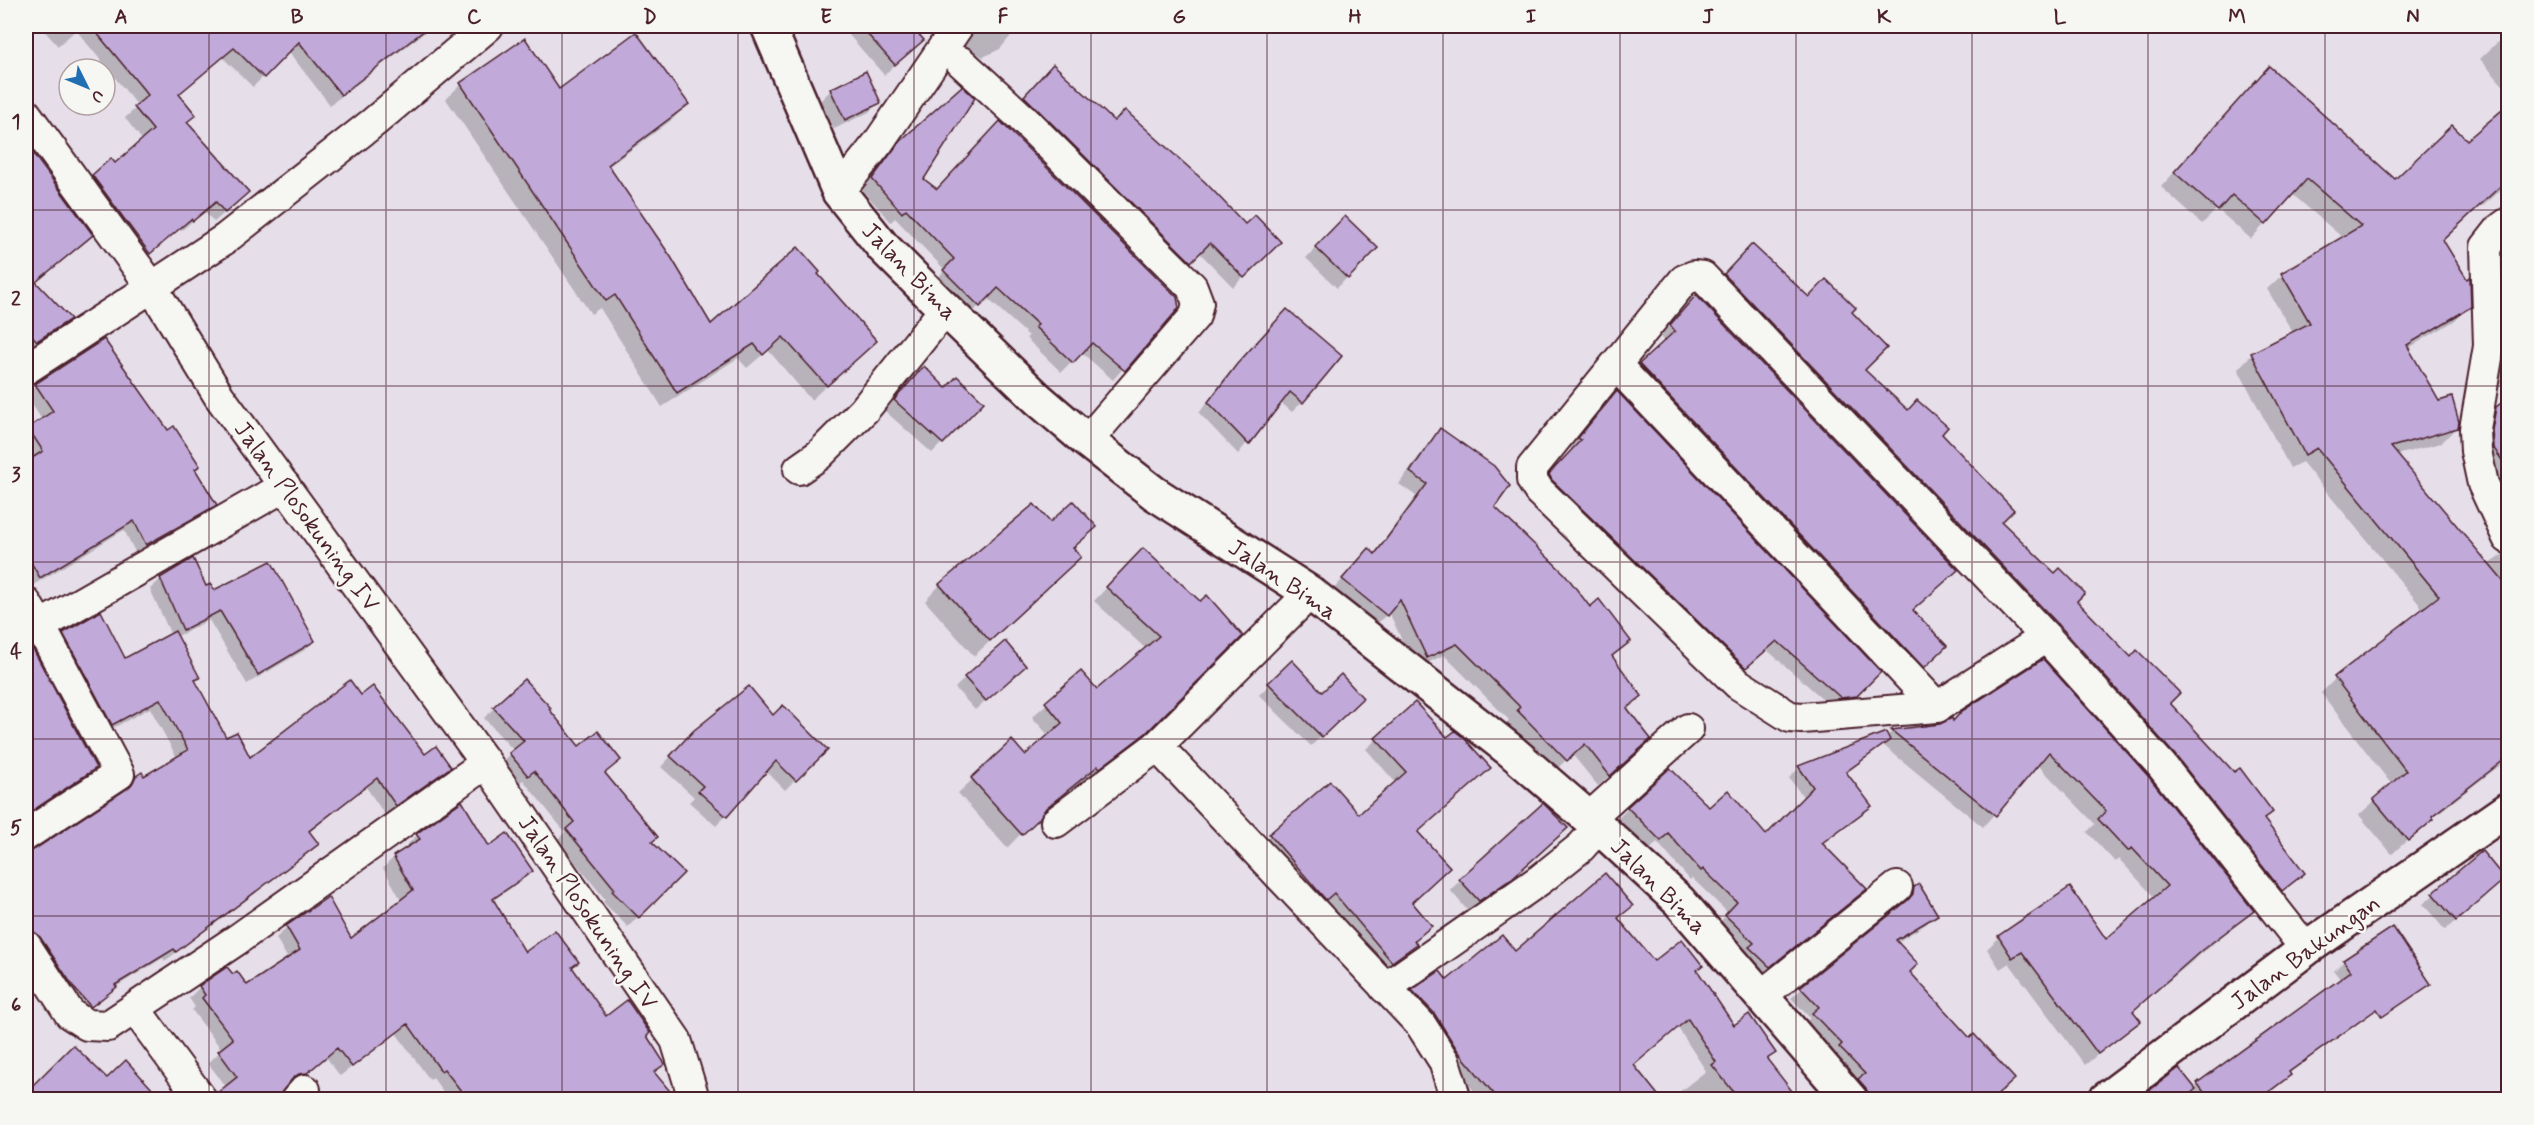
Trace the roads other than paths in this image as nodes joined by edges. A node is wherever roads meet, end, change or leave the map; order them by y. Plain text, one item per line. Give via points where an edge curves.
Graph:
1 (488, 26) edge
2 (768, 26) edge
3 (958, 26) edge
4 (961, 62) dead end
5 (26, 114) edge
6 (839, 192) junction
7 (2508, 223) edge
8 (152, 287) junction
9 (946, 308) junction
10 (1616, 365) junction
11 (26, 369) edge
12 (1087, 441) junction
13 (799, 469) dead end
14 (285, 486) junction
15 (2508, 538) edge
16 (1310, 593) junction
17 (30, 621) edge
18 (2046, 637) junction
19 (1937, 707) junction
20 (1688, 729) dead end
21 (1157, 746) junction
22 (486, 763) junction
23 (2508, 809) edge
24 (1056, 822) dead end
25 (1594, 823) junction
26 (26, 835) edge
27 (1897, 886) dead end
28 (26, 946) edge
29 (2306, 949) junction
30 (1385, 988) junction
31 (1761, 996) junction
32 (135, 1009) junction
33 (202, 1100) edge
34 (691, 1100) edge
35 (1456, 1100) edge
36 (1851, 1100) edge
37 (2105, 1100) edge

1 - 8 street via 225,239
2 - 6 street, Jalan Bima
3 - 6 street via 878,144
4 - 12 street via 1192,286 1198,303 1195,316
5 - 8 street, Jalan Plosokuning IV
6 - 9 street, Jalan Bima via 884,247
7 - 15 street via 2486,247 2489,346 2475,429 2483,484
8 - 11 street
8 - 14 street, Jalan Plosokuning IV via 219,396
9 - 12 street, Jalan Bima via 1038,399
9 - 13 street via 864,410 819,455
10 - 18 street via 1684,280 1703,277
10 - 19 street
10 - 19 street via 1532,468 1532,480 1539,491 1738,684 1790,717
12 - 16 street, Jalan Bima via 1154,493
14 - 17 street
14 - 22 street, Jalan Plosokuning IV
16 - 21 street
16 - 25 street, Jalan Bima via 1510,750
17 - 26 street via 119,774
18 - 19 street
18 - 29 street via 2162,766
20 - 25 street
21 - 24 street
21 - 30 street
22 - 32 street
22 - 34 street, Jalan Plosokuning IV via 676,1040
23 - 29 street, Jalan Bakungan
25 - 30 street via 1581,847 1541,879
25 - 31 street, Jalan Bima via 1679,902
27 - 31 street
28 - 32 street via 70,1014 87,1025 108,1026
29 - 37 street, Jalan Bakungan
30 - 35 street via 1432,1042 1444,1061
31 - 36 street, Jalan Bima
32 - 33 street

